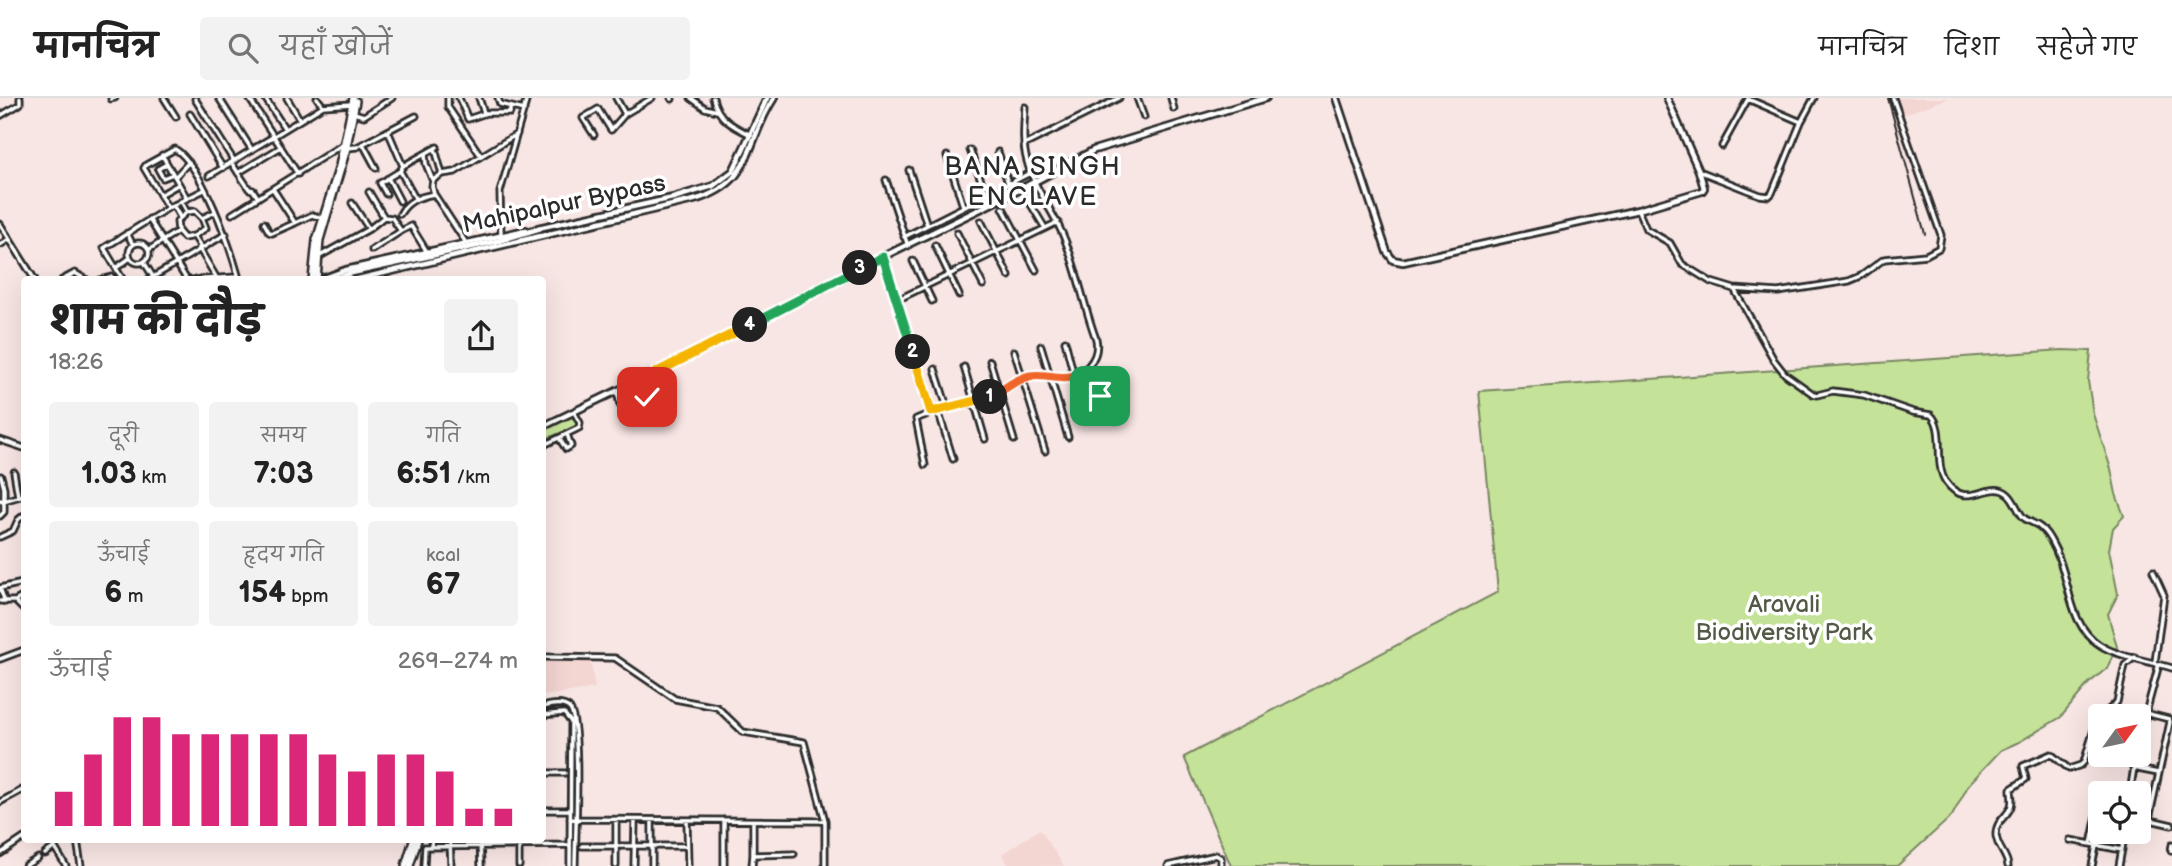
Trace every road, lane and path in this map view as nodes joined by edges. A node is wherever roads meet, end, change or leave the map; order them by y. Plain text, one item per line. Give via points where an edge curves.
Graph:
1 (27, 98) edge
2 (164, 98) edge
3 (219, 98) edge
4 (249, 98) edge
5 (265, 98) edge
6 (287, 98) edge
7 (317, 98) edge
8 (378, 98) edge
9 (392, 98) edge
10 (448, 98) edge
11 (459, 98) edge
12 (479, 98) edge
13 (498, 98) edge
14 (527, 98) edge
15 (616, 98) edge
16 (652, 98) edge
17 (691, 98) edge
18 (713, 98) edge
19 (767, 98) edge
20 (774, 98) edge
21 (1119, 98) edge
22 (1137, 98) edge
23 (1171, 98) edge
24 (1266, 98) edge
25 (1336, 98) edge
26 (1667, 98) edge
27 (1814, 98) edge
28 (1893, 98) edge
29 (21, 99) edge
30 (195, 99) edge
31 (354, 100) edge
32 (382, 104) junction
33 (323, 106) junction
34 (510, 107) junction
35 (1025, 107) dead end
36 (1174, 109) dead end
37 (524, 110) junction
38 (716, 111) junction
39 (354, 113) junction
40 (485, 113) junction
41 (190, 114) dead end
42 (625, 114) junction
43 (416, 116) dead end
44 (0, 117) edge
45 (176, 117) dead end
46 (1144, 117) dead end
47 (300, 120) junction
48 (1801, 122) junction
49 (285, 129) junction
50 (388, 131) junction
51 (517, 134) junction
52 (594, 135) dead end
53 (751, 135) junction
54 (273, 136) junction
55 (363, 144) junction
56 (1024, 145) junction
57 (346, 146) junction
58 (1722, 146) dead end
59 (281, 147) junction
60 (252, 150) junction
61 (970, 150) dead end
62 (998, 152) dead end
63 (162, 155) junction
64 (425, 155) junction
65 (481, 156) junction
66 (947, 156) dead end
67 (188, 162) junction
68 (233, 163) junction
69 (167, 164) junction
70 (402, 166) junction
71 (223, 168) junction
72 (376, 168) dead end
73 (909, 170) dead end
74 (400, 171) junction
75 (1699, 171) junction
76 (238, 173) junction
77 (1030, 173) junction
78 (298, 174) junction
79 (442, 174) junction
80 (174, 175) junction
81 (209, 176) dead end
82 (388, 178) junction
83 (433, 180) junction
84 (886, 180) dead end
85 (1035, 182) junction
86 (179, 184) junction
87 (1009, 184) junction
88 (204, 189) junction
89 (273, 189) junction
90 (369, 192) dead end
91 (386, 194) dead end
92 (434, 194) junction
93 (160, 195) junction
94 (987, 195) junction
95 (187, 198) junction
96 (258, 198) junction
97 (415, 198) junction
98 (1027, 198) dead end
99 (181, 201) junction
100 (400, 201) dead end
101 (352, 203) dead end
102 (173, 205) junction
103 (963, 206) junction
104 (168, 208) junction
105 (1003, 208) dead end
106 (1638, 210) junction
107 (187, 212) junction
108 (215, 212) junction
109 (232, 214) dead end
110 (400, 214) dead end
111 (180, 216) junction
112 (202, 218) junction
113 (384, 218) junction
114 (149, 219) junction
115 (322, 219) junction
116 (981, 221) dead end
117 (1058, 222) junction
118 (264, 223) dead end
119 (295, 223) junction
120 (0, 224) edge
121 (927, 225) junction
122 (540, 228) junction
123 (1045, 228) junction
124 (369, 229) junction
125 (178, 231) junction
126 (401, 231) junction
127 (127, 233) junction
128 (957, 233) dead end
129 (226, 234) junction
130 (501, 235) junction
131 (194, 236) junction
132 (904, 237) junction
133 (9, 239) junction
134 (1021, 240) junction
135 (162, 241) junction
136 (466, 243) junction
137 (0, 245) edge
138 (133, 245) junction
139 (935, 245) dead end
140 (908, 246) junction
141 (200, 248) junction
142 (149, 249) junction
143 (372, 250) dead end
144 (427, 252) junction
145 (997, 252) junction
146 (318, 257) junction
147 (883, 257) junction
148 (130, 258) junction
149 (913, 261) dead end
150 (144, 262) junction
151 (175, 262) junction
152 (973, 263) junction
153 (116, 268) junction
154 (1036, 271) dead end
155 (949, 275) junction
156 (32, 276) edge
157 (121, 276) edge
158 (153, 276) edge
159 (157, 276) edge
160 (185, 276) edge
161 (215, 276) edge
162 (238, 276) edge
163 (316, 276) edge
164 (316, 276) edge
165 (328, 276) edge
166 (345, 276) edge
167 (371, 276) edge
168 (1009, 276) dead end
169 (983, 285) dead end
170 (925, 287) junction
171 (1734, 289) junction
172 (959, 295) dead end
173 (897, 300) junction
174 (932, 301) dead end
175 (1065, 341) dead end
176 (1041, 346) dead end
177 (1014, 351) dead end
178 (989, 361) dead end
179 (964, 367) dead end
180 (936, 369) dead end
181 (655, 373) junction
182 (1049, 376) junction
183 (1075, 377) junction
184 (1023, 378) junction
185 (617, 391) junction
186 (1000, 393) junction
187 (647, 397) junction
188 (638, 401) junction
189 (975, 402) junction
190 (947, 407) junction
191 (938, 410) junction
192 (1088, 411) dead end
193 (574, 412) junction
194 (931, 412) junction
195 (1116, 420) dead end
196 (546, 425) edge
197 (567, 434) junction
198 (1068, 437) dead end
199 (559, 438) junction
200 (985, 439) dead end
201 (0, 440) edge
202 (1014, 440) dead end
203 (546, 444) edge
204 (21, 447) edge
205 (1045, 451) dead end
206 (953, 459) dead end
207 (925, 465) dead end
208 (14, 472) dead end
209 (1, 476) edge
210 (18, 496) junction
211 (21, 496) edge
212 (2, 500) edge
213 (0, 516) edge
214 (21, 518) edge
215 (0, 537) edge
216 (2153, 571) dead end
217 (21, 583) edge
218 (0, 588) edge
219 (21, 598) edge
220 (15, 601) junction
221 (2, 602) edge
222 (21, 606) edge
223 (21, 651) edge
224 (546, 657) edge
225 (2135, 657) junction
226 (0, 659) edge
227 (2157, 663) junction
228 (2172, 668) edge
229 (2114, 704) edge
230 (2147, 704) edge
231 (546, 707) edge
232 (572, 711) junction
233 (546, 714) edge
234 (567, 715) junction
235 (2151, 715) edge
236 (2088, 748) edge
237 (2133, 768) joint
238 (546, 773) edge
239 (565, 773) dead end
240 (2158, 773) junction
241 (2131, 781) edge
242 (21, 791) edge
243 (0, 802) edge
244 (2151, 809) edge
245 (546, 810) edge
246 (570, 810) junction
247 (573, 819) junction
248 (616, 820) junction
249 (635, 820) junction
250 (652, 820) junction
251 (687, 820) junction
252 (724, 820) junction
253 (2151, 820) edge
254 (753, 821) junction
255 (825, 821) junction
256 (2172, 825) edge
257 (21, 840) edge
258 (2070, 840) dead end
259 (52, 843) edge
260 (77, 843) edge
261 (414, 843) edge
262 (432, 843) edge
263 (450, 843) edge
264 (519, 843) edge
265 (2123, 844) edge
266 (570, 845) junction
267 (616, 845) junction
268 (634, 845) junction
269 (653, 845) junction
270 (2094, 845) junction
271 (2172, 845) edge
272 (480, 846) junction
273 (496, 846) joint
274 (582, 846) dead end
275 (687, 846) junction
276 (431, 847) junction
277 (450, 847) junction
278 (55, 848) junction
279 (2122, 850) junction
280 (2171, 851) edge
281 (0, 853) edge
282 (45, 854) dead end
283 (794, 854) dead end
284 (752, 855) junction
285 (38, 858) dead end
286 (73, 862) dead end
287 (1186, 864) edge
288 (25, 866) edge
289 (66, 866) edge
290 (81, 866) edge
291 (407, 866) edge
292 (424, 866) edge
293 (451, 866) edge
294 (481, 866) edge
295 (519, 866) edge
296 (572, 866) edge
297 (616, 866) edge
298 (634, 866) edge
299 (652, 866) edge
300 (688, 866) edge
301 (724, 866) edge
302 (752, 866) edge
303 (825, 866) edge
304 (1168, 866) edge
305 (1221, 866) edge
306 (2008, 866) edge
307 (2092, 866) edge
308 (2119, 866) edge

1 - 29 street
2 - 45 street
3 - 60 street
4 - 54 street
5 - 49 street
6 - 47 street
7 - 33 street
8 - 32 street
9 - 32 street
10 - 65 street via 448,107
11 - 40 street via 468,119
12 - 40 street
13 - 34 street via 500,104
14 - 37 street
15 - 42 street
16 - 42 street
17 - 38 street
18 - 38 street
19 - 53 street, Mahipalpur Bypass
20 - 167 street, Mahipalpur Bypass via 743,166 711,194
21 - 56 street
22 - 46 street
23 - 36 street
24 - 85 street via 1101,147
25 - 106 street via 1387,252 1396,262
26 - 75 street
27 - 48 street
28 - 171 street via 1939,227 1939,248 1926,255 1884,259 1849,281 1778,292
29 - 44 street
30 - 68 street
31 - 33 street
31 - 39 main road
31 - 57 main road
32 - 39 street via 363,116
33 - 47 street
34 - 37 street
34 - 40 street via 510,113
35 - 56 street
37 - 51 street
38 - 53 street via 730,125
39 - 57 main road
41 - 71 street
42 - 52 street via 611,130 598,109 583,118
43 - 50 street
47 - 49 street
48 - 58 street via 1748,99
48 - 75 street via 1769,196
49 - 54 street
50 - 55 street
50 - 70 street
51 - 65 street
51 - 130 street via 500,192
53 - 122 street, Mahipalpur Bypass via 733,171 706,189
54 - 59 street
54 - 60 street
55 - 57 street
55 - 72 street
56 - 77 street
57 - 78 street
57 - 115 main road
57 - 146 main road
59 - 76 street
59 - 78 street
60 - 68 street
61 - 94 street
62 - 87 street
63 - 67 street via 175,149
63 - 69 street
63 - 93 street via 144,168
64 - 70 street
64 - 79 street via 436,148
64 - 83 street
65 - 79 street via 455,172
66 - 103 street
67 - 80 street
67 - 88 street
68 - 71 street
68 - 76 street
69 - 80 street
69 - 80 street via 158,169 163,178
70 - 74 street
71 - 81 street
73 - 121 street
74 - 82 street
74 - 97 street
75 - 106 street via 1704,188 1700,192
76 - 96 street
77 - 85 street
77 - 87 street
78 - 89 street
79 - 83 street
80 - 86 street
82 - 91 street via 380,183
82 - 100 street
83 - 92 street
84 - 132 street
85 - 117 street
85 - 140 street
86 - 93 street
86 - 95 street
87 - 94 street
88 - 95 street
88 - 108 street
89 - 96 street
89 - 119 street
90 - 113 street
92 - 97 street
92 - 136 street
93 - 104 street
94 - 103 street
95 - 99 street
96 - 109 street
97 - 110 street
98 - 123 street
99 - 102 street
99 - 107 street
101 - 124 street
102 - 104 street
102 - 111 street
103 - 121 street
104 - 114 street
105 - 134 street
106 - 171 street via 1646,229 1668,241 1682,264 1711,282
107 - 111 street
107 - 112 street via 195,211
108 - 112 street
108 - 129 street
111 - 125 street
112 - 131 street via 206,228
113 - 124 street
113 - 126 street via 392,218
114 - 127 street
114 - 135 street
115 - 119 street via 314,215
115 - 163 main road via 315,244
116 - 145 street
117 - 123 street
117 - 183 street via 1097,345 1089,365
118 - 119 street via 272,233
120 - 133 street
121 - 132 street
122 - 130 street, Mahipalpur Bypass
122 - 166 main road
123 - 134 street
124 - 146 street
125 - 131 street via 184,238
125 - 135 street
126 - 143 street
126 - 144 street via 411,226
127 - 138 street
127 - 153 street via 104,248
128 - 152 street
129 - 141 street
129 - 162 street
130 - 136 street, Mahipalpur Bypass
131 - 141 street
132 - 140 street
133 - 137 street
133 - 156 street
134 - 145 street
134 - 154 street
135 - 142 street
135 - 151 street
136 - 144 street, Mahipalpur Bypass
138 - 142 street via 143,243
138 - 148 street
139 - 155 street
140 - 147 street
141 - 151 street
141 - 161 street
142 - 150 street
144 - 165 street, Mahipalpur Bypass
145 - 152 street
145 - 168 street
146 - 164 main road
147 - 173 street
147 - 181 street
148 - 150 street
148 - 153 street
149 - 170 street
150 - 158 street
151 - 159 street
151 - 160 street
152 - 155 street
152 - 169 street
153 - 157 street
155 - 170 street
155 - 172 street
170 - 173 street
170 - 174 street
171 - 225 street via 1774,360 1813,394 1864,395 1931,415 1948,484 1966,496 1994,489 2008,494 2023,517 2043,530 2056,550 2082,628 2103,647
173 - 194 street
175 - 183 street
176 - 182 street
177 - 184 street
178 - 186 street
179 - 189 street
180 - 190 street
181 - 185 street
181 - 187 street via 661,391
182 - 183 street
182 - 184 street
182 - 198 street
183 - 192 street
183 - 195 street via 1093,394 1109,397
184 - 186 street
184 - 205 street
185 - 188 street via 623,407
185 - 193 street
186 - 189 street
186 - 202 street
187 - 188 street
187 - 188 street via 652,410 646,413
189 - 190 street
189 - 200 street
190 - 191 street
191 - 194 street
191 - 206 street
193 - 196 street
193 - 197 street via 580,426
194 - 207 street via 915,420
197 - 199 street
197 - 199 street via 572,446 566,449
199 - 203 street
201 - 204 street
208 - 210 street
209 - 212 street
210 - 211 street
210 - 212 street
212 - 213 street
214 - 215 street via 13,531
216 - 227 street via 2164,595
217 - 218 street
218 - 221 street
219 - 220 street
220 - 221 street
220 - 222 street
223 - 226 street
224 - 255 street via 615,658 675,699 717,707 743,732 804,742
225 - 227 street
225 - 229 street via 2125,665
227 - 228 street
227 - 230 street
231 - 232 street via 563,705
232 - 234 street
232 - 247 street via 577,757
233 - 234 street
234 - 246 street
235 - 240 street via 2170,720
236 - 306 street via 2084,762 2069,769 2051,754 2023,766 2026,779 2011,789 2011,806 1997,830
237 - 240 street
237 - 241 street
238 - 239 street
240 - 244 street
242 - 243 street
245 - 246 street
246 - 247 street
247 - 248 street
247 - 266 street
247 - 296 street
248 - 249 street
248 - 267 street
249 - 250 street
249 - 268 street
250 - 251 street
250 - 269 street
251 - 252 street
251 - 275 street
252 - 254 street
252 - 301 street
253 - 256 street
254 - 255 street
254 - 284 street
255 - 303 street
257 - 281 street
258 - 270 street
259 - 278 street
260 - 290 street
261 - 291 main road
262 - 276 street
263 - 277 street
264 - 266 street
264 - 273 street
264 - 295 street
265 - 279 street
266 - 296 street
267 - 268 street
267 - 274 street
267 - 297 street
268 - 269 street
268 - 298 street
269 - 275 street
269 - 299 street
270 - 279 street
270 - 307 street
271 - 280 street
272 - 273 street
272 - 277 street
272 - 294 street
275 - 300 street
276 - 277 street
276 - 292 street via 425,847
277 - 293 street
278 - 282 street
278 - 289 street
279 - 308 street
283 - 284 street
284 - 302 street
285 - 288 street
286 - 289 street
287 - 304 street
287 - 305 street via 1216,855

